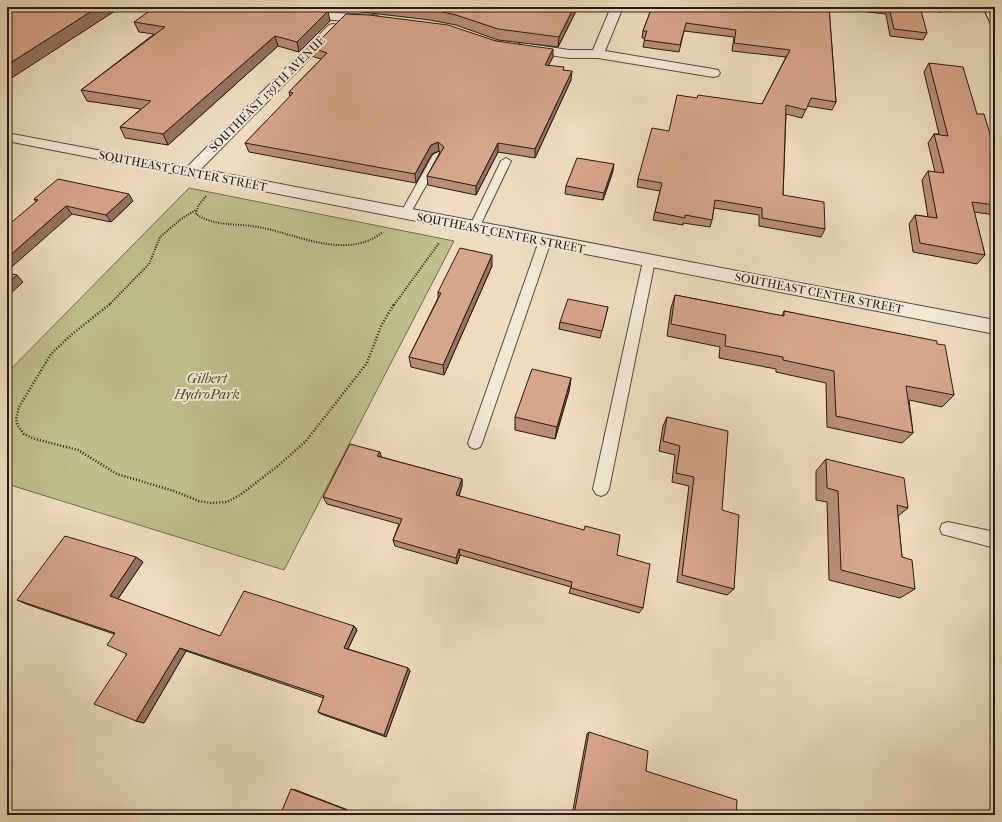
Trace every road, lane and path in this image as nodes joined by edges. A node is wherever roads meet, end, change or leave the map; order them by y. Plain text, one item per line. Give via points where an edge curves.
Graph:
1 (617, 7) edge
2 (288, 14) edge
3 (345, 16) junction
4 (385, 20) edge
5 (510, 46) edge
6 (598, 54) junction
7 (713, 74) dead end
8 (7, 137) edge
9 (438, 155) edge
10 (506, 161) dead end
11 (189, 172) junction
12 (222, 179) junction
13 (196, 210) junction
14 (401, 214) junction
15 (450, 223) junction
16 (474, 228) junction
17 (545, 241) junction
18 (650, 261) junction
19 (995, 327) edge
20 (475, 443) dead end
21 (601, 489) dead end
22 (948, 529) dead end
23 (995, 540) edge

1 - 6 street
2 - 3 street
3 - 4 street
3 - 11 street, SOUTHEAST 139TH AVENUE
5 - 6 street via 569,54
6 - 7 street
8 - 11 street, SOUTHEAST CENTER STREET
9 - 14 lane
10 - 16 lane
11 - 12 street, SOUTHEAST CENTER STREET
12 - 13 path
12 - 14 street, SOUTHEAST CENTER STREET
13 - 14 path via 196,214 212,221 260,227 298,238 352,244 368,242 381,234
13 - 15 path via 165,232 160,237 149,264 142,272 106,308 51,354 19,407 16,419 24,434 35,439 78,450 117,474 211,503 227,502 240,495 306,440 367,363 391,308
14 - 15 street, SOUTHEAST CENTER STREET
15 - 16 street, SOUTHEAST CENTER STREET
16 - 17 street, SOUTHEAST CENTER STREET
17 - 18 street, SOUTHEAST CENTER STREET
17 - 20 lane
18 - 19 street, SOUTHEAST CENTER STREET
18 - 21 lane
22 - 23 lane

